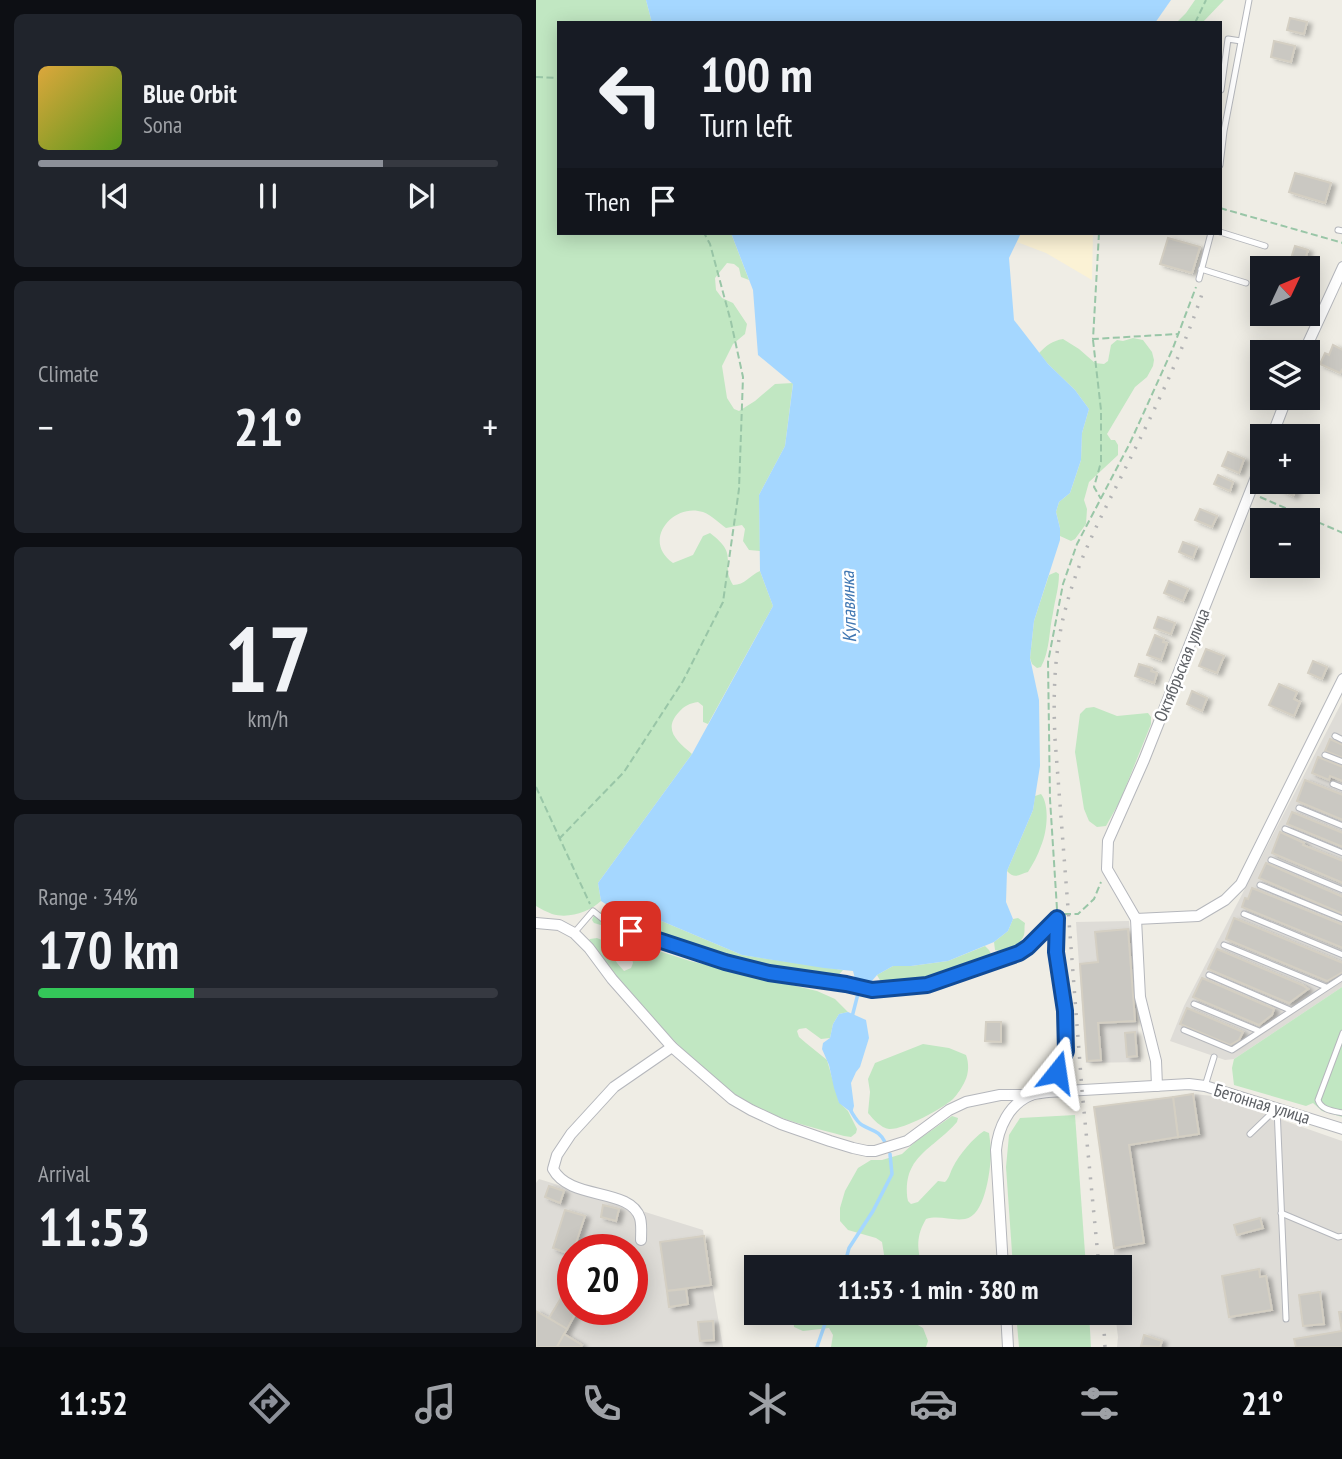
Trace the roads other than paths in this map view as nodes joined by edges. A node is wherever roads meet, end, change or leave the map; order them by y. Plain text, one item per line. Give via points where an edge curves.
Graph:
1 (1249, 0) edge
2 (1241, 41) junction
3 (1222, 82) edge
4 (1222, 131) edge
5 (1222, 233) edge
6 (1210, 235) edge
7 (1266, 246) dead end
8 (1343, 267) edge
9 (1202, 269) junction
10 (1199, 279) road end
11 (1246, 283) dead end
12 (1310, 340) edge
13 (1251, 494) edge
14 (1343, 678) edge
15 (1335, 736) dead end
16 (1343, 740) edge
17 (1325, 755) dead end
18 (1343, 762) edge
19 (1333, 784) dead end
20 (1343, 788) edge
21 (1299, 808) dead end
22 (1343, 826) edge
23 (1285, 829) dead end
24 (1343, 853) edge
25 (1271, 860) dead end
26 (1260, 885) dead end
27 (1343, 890) edge
28 (1244, 914) dead end
29 (1136, 919) junction
30 (1343, 919) edge
31 (536, 923) edge
32 (574, 933) junction
33 (1224, 944) dead end
34 (1343, 955) edge
35 (1209, 975) dead end
36 (1343, 976) edge
37 (1326, 987) junction
38 (1194, 1004) dead end
39 (1290, 1010) junction
40 (1184, 1030) dead end
41 (1259, 1031) junction
42 (1343, 1033) edge
43 (672, 1047) junction
44 (1214, 1057) dead end
45 (1157, 1086) junction
46 (1205, 1086) junction
47 (1048, 1092) junction
48 (1031, 1095) junction
49 (1277, 1108) junction
50 (1343, 1113) edge
51 (1343, 1129) edge
52 (1250, 1134) dead end
53 (1281, 1213) junction
54 (641, 1234) edge
55 (1343, 1236) edge
56 (1002, 1255) edge
57 (1286, 1319) dead end
58 (1007, 1325) edge
59 (1008, 1347) edge

1 - 2 lane
2 - 3 lane via 1227,39
2 - 4 lane
5 - 7 lane
6 - 9 lane
8 - 12 street
9 - 10 lane
9 - 11 lane
13 - 29 street, Октябрьская улица via 1108,841 1108,869
14 - 29 street via 1241,884 1198,916
15 - 16 lane
17 - 18 lane
19 - 20 lane
21 - 22 lane
23 - 24 lane
25 - 27 lane
26 - 30 lane
28 - 34 lane
29 - 45 street via 1140,997 1156,1061
31 - 32 street via 559,925
32 - 43 street, Бетонная улица
32 - 47 lane via 593,911 609,924 725,962 872,990 927,985 1019,953 1057,918 1066,1051
33 - 37 lane
35 - 39 lane
36 - 37 lane
37 - 39 lane
38 - 41 lane
39 - 41 lane
40 - 41 lane via 1232,1050
42 - 50 lane via 1318,1100 1324,1108
43 - 48 street, Бетонная улица via 751,1110 867,1152 907,1141 966,1102
43 - 54 street via 614,1087 572,1134 553,1169 568,1185 627,1202 640,1219
44 - 46 lane
45 - 46 street, Бетонная улица
45 - 47 street, Бетонная улица
46 - 49 street, Бетонная улица
47 - 48 street, Бетонная улица
48 - 56 street via 1017,1104 997,1137
49 - 51 street, Бетонная улица
49 - 52 lane
49 - 53 lane
53 - 55 lane
53 - 57 lane
58 - 59 street

